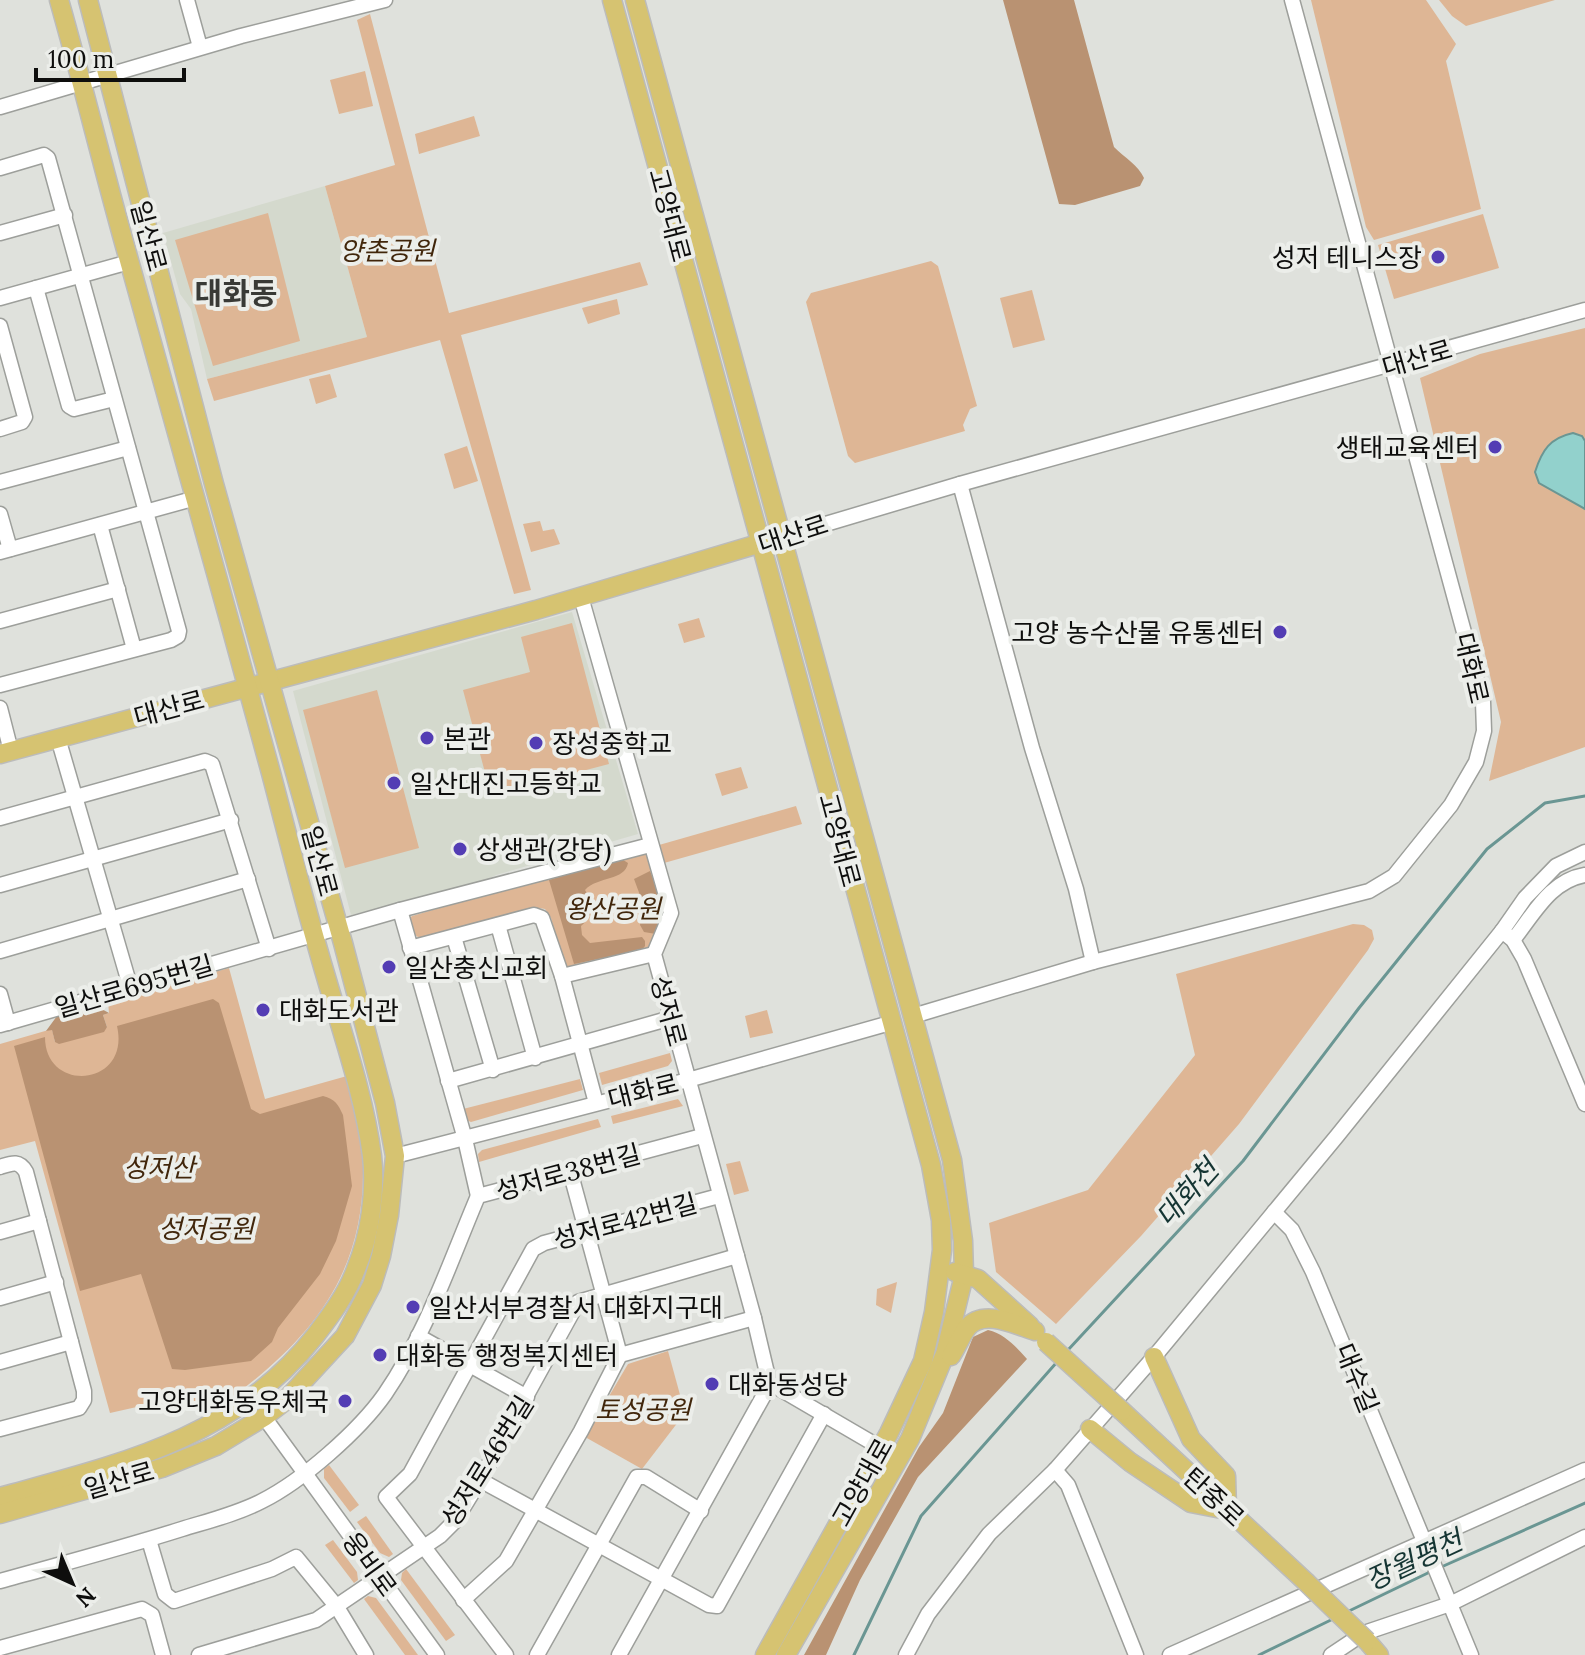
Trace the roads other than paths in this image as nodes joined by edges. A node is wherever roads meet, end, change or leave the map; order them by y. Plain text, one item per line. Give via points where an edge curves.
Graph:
1 (59, 0) edge
2 (88, 0) edge
3 (187, 0) edge
4 (385, 0) edge
5 (612, 0) edge
6 (635, 0) edge
7 (1292, 0) edge
8 (200, 47) junction
9 (107, 76) junction
10 (81, 83) junction
11 (0, 107) edge
12 (0, 168) edge
13 (65, 215) junction
14 (0, 233) edge
15 (129, 262) junction
16 (82, 275) junction
17 (36, 288) junction
18 (0, 298) edge
19 (1585, 310) edge
20 (0, 326) edge
21 (1391, 365) junction
22 (115, 403) junction
23 (0, 429) edge
24 (128, 448) junction
25 (0, 482) edge
26 (960, 484) junction
27 (196, 498) junction
28 (146, 511) junction
29 (0, 514) edge
30 (100, 525) junction
31 (782, 537) junction
32 (760, 544) junction
33 (5, 550) edge
34 (118, 589) junction
35 (581, 597) junction
36 (0, 621) edge
37 (134, 649) junction
38 (270, 680) junction
39 (0, 685) edge
40 (249, 686) junction
41 (0, 708) edge
42 (58, 738) junction
43 (6, 752) edge
44 (75, 797) junction
45 (0, 818) edge
46 (231, 820) junction
47 (650, 845) junction
48 (1585, 852) edge
49 (94, 860) junction
50 (1585, 875) edge
51 (248, 879) junction
52 (0, 885) edge
53 (400, 910) junction
54 (111, 919) junction
55 (498, 925) junction
56 (338, 928) junction
57 (315, 935) junction
58 (1508, 936) junction
59 (454, 937) junction
60 (410, 948) junction
61 (269, 949) junction
62 (0, 951) edge
63 (654, 954) junction
64 (1093, 962) junction
65 (562, 976) junction
66 (130, 986) junction
67 (0, 994) edge
68 (913, 1016) junction
69 (671, 1018) junction
70 (890, 1023) junction
71 (4, 1024) edge
72 (580, 1044) junction
73 (535, 1058) junction
74 (493, 1070) junction
75 (688, 1080) junction
76 (448, 1081) junction
77 (596, 1103) junction
78 (1585, 1104) edge
79 (702, 1136) junction
80 (465, 1139) junction
81 (395, 1156) junction
82 (0, 1167) edge
83 (570, 1171) junction
84 (478, 1196) junction
85 (719, 1196) junction
86 (1274, 1212) junction
87 (39, 1221) junction
88 (0, 1232) edge
89 (587, 1232) junction
90 (737, 1256) junction
91 (941, 1268) junction
92 (964, 1275) junction
93 (56, 1282) junction
94 (603, 1294) junction
95 (0, 1298) edge
96 (754, 1318) junction
97 (418, 1336) junction
98 (1040, 1336) junction
99 (71, 1342) junction
100 (620, 1355) junction
101 (1154, 1357) junction
102 (0, 1362) edge
103 (470, 1365) junction
104 (768, 1382) junction
105 (931, 1394) junction
106 (527, 1397) junction
107 (824, 1414) junction
108 (264, 1417) junction
109 (0, 1429) edge
110 (1090, 1429) junction
111 (881, 1448) junction
112 (1055, 1470) junction
113 (1585, 1470) edge
114 (303, 1473) junction
115 (480, 1480) junction
116 (0, 1497) edge
117 (386, 1497) joint
118 (536, 1510) junction
119 (1227, 1510) junction
120 (701, 1511) junction
121 (0, 1514) edge
122 (1585, 1537) edge
123 (149, 1540) junction
124 (598, 1545) junction
125 (423, 1547) junction
126 (1426, 1548) junction
127 (380, 1577) junction
128 (660, 1580) junction
129 (0, 1581) edge
130 (1447, 1599) junction
131 (463, 1600) junction
132 (337, 1607) junction
133 (1370, 1643) edge
134 (0, 1648) edge
135 (163, 1655) edge
136 (199, 1655) edge
137 (366, 1655) edge
138 (437, 1655) edge
139 (506, 1655) edge
140 (537, 1655) edge
141 (619, 1655) edge
142 (765, 1655) edge
143 (786, 1655) edge
144 (906, 1655) edge
145 (1136, 1655) edge
146 (1170, 1655) edge
147 (1331, 1655) edge
148 (1471, 1655) edge

1 - 10 main road, 일산로
2 - 9 main road, 일산로
3 - 8 street
4 - 8 street
5 - 32 main road, 고양대로
6 - 31 main road, 고양대로
7 - 21 street, 대화로
8 - 9 street
9 - 10 street
9 - 38 main road, 일산로
10 - 11 street
10 - 15 main road, 일산로
12 - 13 street via 44,155
13 - 14 street
13 - 16 street
15 - 16 street
15 - 27 main road, 일산로
16 - 17 street
16 - 22 street
17 - 18 street
17 - 22 street via 69,406
19 - 21 street, 대산로
20 - 23 street via 25,417
21 - 26 street, 대산로
21 - 64 street, 대화로 via 1483,702 1484,731 1476,762 1451,805 1394,876 1369,891
22 - 24 street
24 - 25 street
24 - 28 street
26 - 31 street, 대산로
26 - 64 street
27 - 28 street
27 - 40 main road, 일산로
28 - 30 street
28 - 37 street via 178,636
29 - 33 street
30 - 33 street
30 - 34 street
31 - 32 main road, 대산로
31 - 68 main road, 고양대로
32 - 35 main road, 대산로
32 - 70 main road, 고양대로
34 - 36 street
34 - 37 street
35 - 38 main road, 대산로
35 - 47 street, 성저로
37 - 39 street
38 - 40 main road, 대산로
38 - 56 main road, 일산로
40 - 42 main road, 대산로
40 - 57 main road, 일산로
41 - 43 street
42 - 43 main road, 대산로
42 - 44 street
44 - 45 street
44 - 46 street via 205,761 212,764
44 - 49 street
46 - 49 street
46 - 51 street
47 - 53 street, 일산로695번길
47 - 63 street, 성저로 via 671,913
48 - 58 street via 1556,866 1525,898
49 - 52 street
49 - 54 street
50 - 58 street via 1552,889
51 - 54 street
51 - 61 street
53 - 56 street, 일산로695번길
53 - 60 street
54 - 62 street
54 - 66 street
55 - 59 street
55 - 65 street via 534,915 542,918
55 - 73 street
56 - 57 street, 일산로695번길
56 - 81 main road, 일산로
57 - 61 street, 일산로695번길
57 - 116 main road, 일산로 via 357,1083 372,1163 364,1247 348,1286 304,1350 269,1385 206,1429 145,1455
58 - 78 street
58 - 86 street
59 - 60 street
59 - 74 street
60 - 76 street
61 - 66 street, 일산로695번길
63 - 65 street
63 - 69 street, 성저로
64 - 68 street, 대화로
65 - 72 street
66 - 71 street, 일산로695번길
67 - 71 street
68 - 92 main road, 고양대로 via 952,1160
69 - 72 street
69 - 75 street, 성저로
70 - 75 street, 대화로
70 - 91 main road, 고양대로 via 931,1165 941,1220
72 - 73 street
72 - 77 street
73 - 74 street
74 - 76 street
75 - 77 street, 대화로
75 - 79 street, 성저로
76 - 80 street
77 - 80 street, 대화로
79 - 83 street, 성저로38번길
79 - 85 street, 성저로
80 - 81 street, 대화로
80 - 84 street
81 - 108 main road, 일산로 via 372,1285 345,1336
82 - 87 street via 22,1165
83 - 84 street, 성저로38번길
83 - 89 street
84 - 97 street, 성저로38번길
85 - 89 street, 성저로42번길
85 - 90 street, 성저로
86 - 101 street
86 - 126 street, 대수길 via 1292,1230 1313,1272
87 - 88 street
87 - 93 street
89 - 94 street
89 - 103 street, 성저로42번길 via 533,1249
90 - 94 street, 성저로46번길
90 - 96 street, 성저로
91 - 92 main road
91 - 111 main road, 고양대로 via 923,1361
92 - 98 main road via 978,1279
92 - 105 main road, 고양대로
93 - 95 street
93 - 99 street
94 - 100 street
94 - 106 street, 성저로46번길 via 578,1302
96 - 100 street
96 - 104 street, 성저로
97 - 103 street
97 - 114 street, 성저로38번길 via 375,1407
98 - 105 main road via 991,1319 973,1323
98 - 119 main road, 탄중로, bridge
99 - 102 street
99 - 109 street via 84,1400 79,1408
100 - 118 street
101 - 110 street
101 - 119 main road via 1191,1439 1226,1476
103 - 106 street
103 - 117 street, 성저로42번길 via 410,1474
104 - 107 street
104 - 120 street
105 - 143 main road, 고양대로
106 - 115 street, 성저로46번길
107 - 111 street
107 - 128 street via 717,1606
108 - 114 street, 웅비로
108 - 121 main road, 일산로 via 216,1446 162,1468
110 - 112 street
110 - 119 main road via 1191,1503
111 - 142 main road, 고양대로
112 - 144 street via 989,1534 928,1614
112 - 145 street via 1068,1485
113 - 126 street
114 - 123 street via 261,1502
114 - 127 street, 웅비로
115 - 118 street
115 - 125 street, 성저로46번길 via 455,1521
117 - 125 street, 성저로46번길
118 - 124 street
118 - 131 street via 506,1561
119 - 133 main road, 탄중로, bridge
120 - 124 street via 646,1477 637,1477
120 - 128 street
122 - 130 street
123 - 129 street
123 - 132 street via 165,1594 174,1601 296,1557
124 - 128 street
124 - 140 street
125 - 127 street
125 - 131 street, 성저로46번길
126 - 130 street, 대수길
126 - 146 street
127 - 132 street
127 - 138 street, 웅비로
128 - 141 street
130 - 133 street
130 - 148 street, 대수길
131 - 139 street, 성저로46번길
132 - 136 street via 316,1620
132 - 137 street
133 - 147 street
134 - 135 street via 142,1609 152,1615

